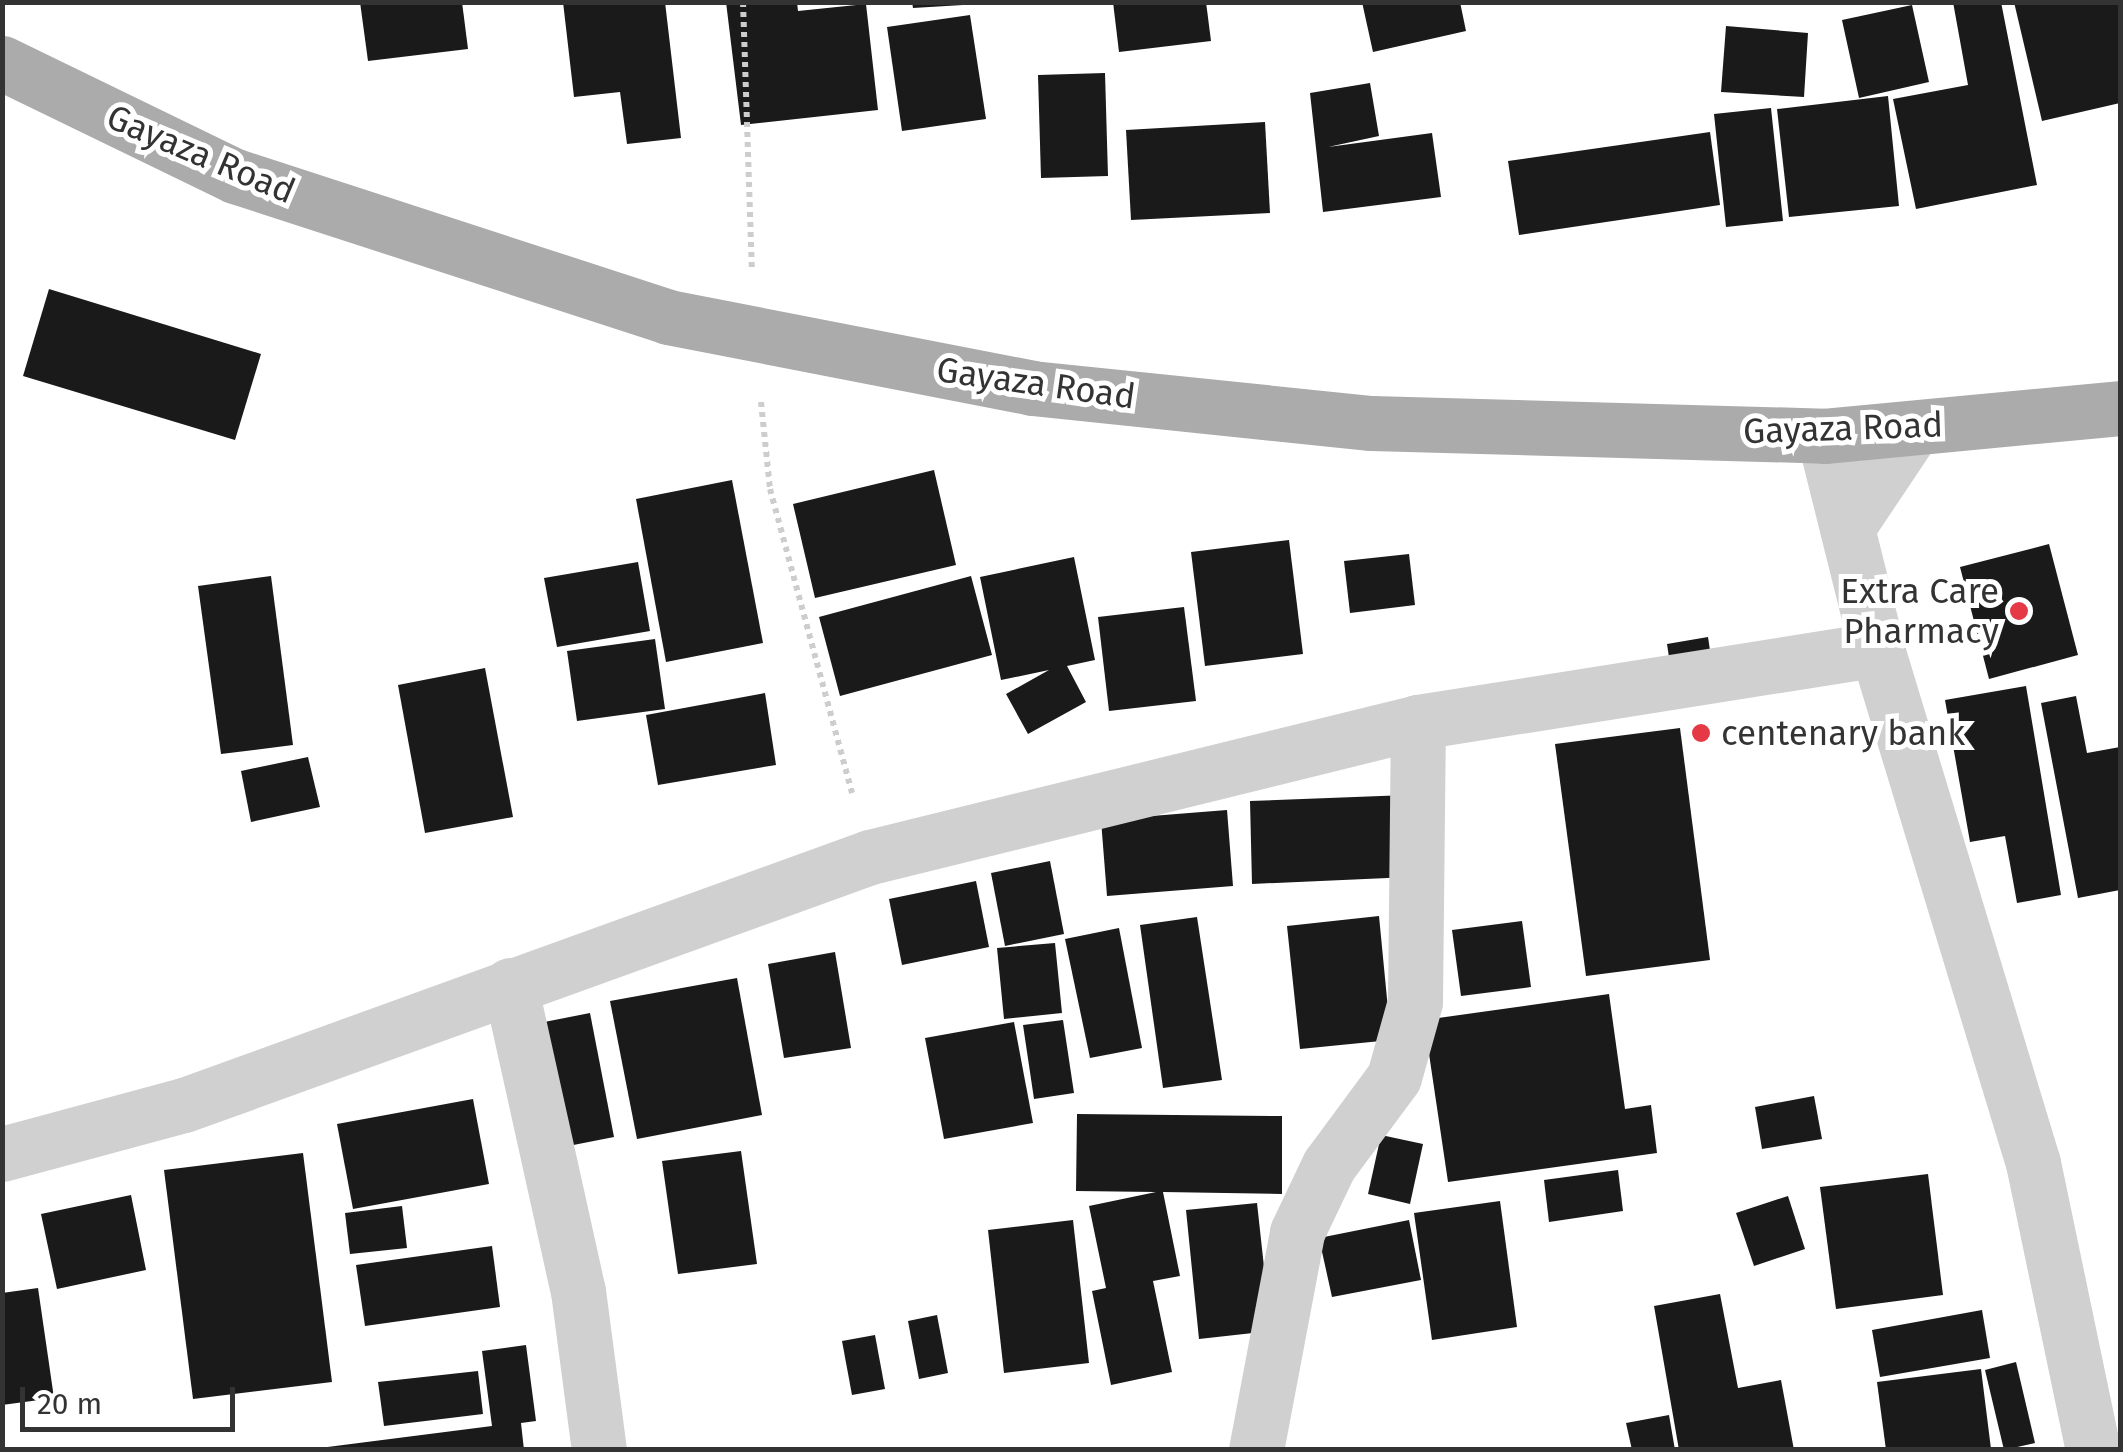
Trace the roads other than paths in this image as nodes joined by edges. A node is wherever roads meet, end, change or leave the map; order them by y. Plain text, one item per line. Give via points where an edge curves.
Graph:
1 (2, 63) edge
2 (2120, 408) edge
3 (1914, 428) junction
4 (1824, 436) junction
5 (1847, 528) junction
6 (1877, 649) junction
7 (1418, 722) junction
8 (510, 986) junction
9 (2, 1154) edge
10 (599, 1450) edge
11 (1256, 1450) edge
12 (2093, 1450) edge

1 - 4 main road, Gayaza Road via 236,176 668,317 1032,388 1352,421
2 - 3 main road, Gayaza Road
3 - 4 main road, Gayaza Road
3 - 5 street
4 - 5 street
5 - 6 street
6 - 7 street
6 - 12 street via 2033,1164
7 - 8 street via 870,857
7 - 11 street via 1416,1002 1394,1077 1329,1165 1296,1232
8 - 9 street via 184,1105
8 - 10 street via 578,1291

